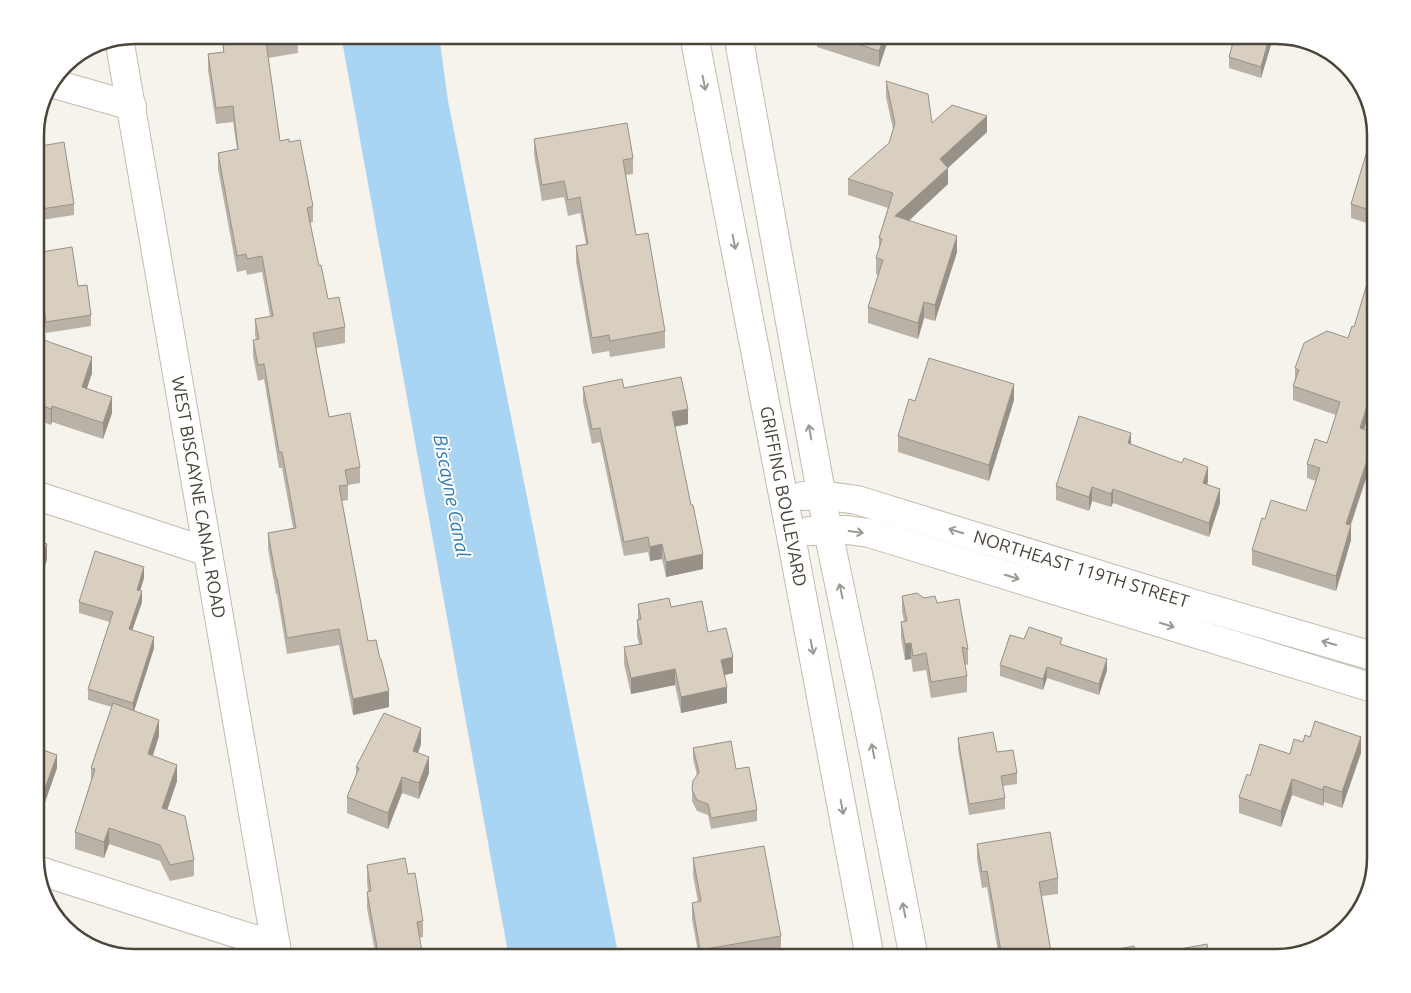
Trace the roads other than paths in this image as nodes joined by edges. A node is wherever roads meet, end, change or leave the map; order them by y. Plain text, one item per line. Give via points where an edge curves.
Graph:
1 (696, 44) edge
2 (740, 44) edge
3 (120, 45) edge
4 (59, 84) edge
5 (132, 106) junction
6 (821, 495) junction
7 (783, 497) junction
8 (44, 498) edge
9 (790, 531) junction
10 (828, 531) junction
11 (208, 552) junction
12 (1367, 654) edge
13 (1367, 686) edge
14 (45, 873) edge
15 (268, 949) edge
16 (276, 949) edge
17 (868, 949) edge
18 (912, 949) edge

1 -> 7 street, GRIFFING BOULEVARD
6 -> 2 street
3 - 5 street, WEST BISCAYNE CANAL ROAD
4 - 5 street
5 - 11 street, WEST BISCAYNE CANAL ROAD
6 - 7 street, NORTHEAST 119TH STREET
6 - 10 street
12 -> 6 street, NORTHEAST 119TH STREET via 857,500
7 - 9 street, GRIFFING BOULEVARD
8 - 11 street
9 - 10 street, NORTHEAST 119TH STREET
9 -> 17 street, GRIFFING BOULEVARD
10 -> 13 street, NORTHEAST 119TH STREET via 869,533
18 -> 10 street
11 - 16 street, WEST BISCAYNE CANAL ROAD
14 - 15 street

